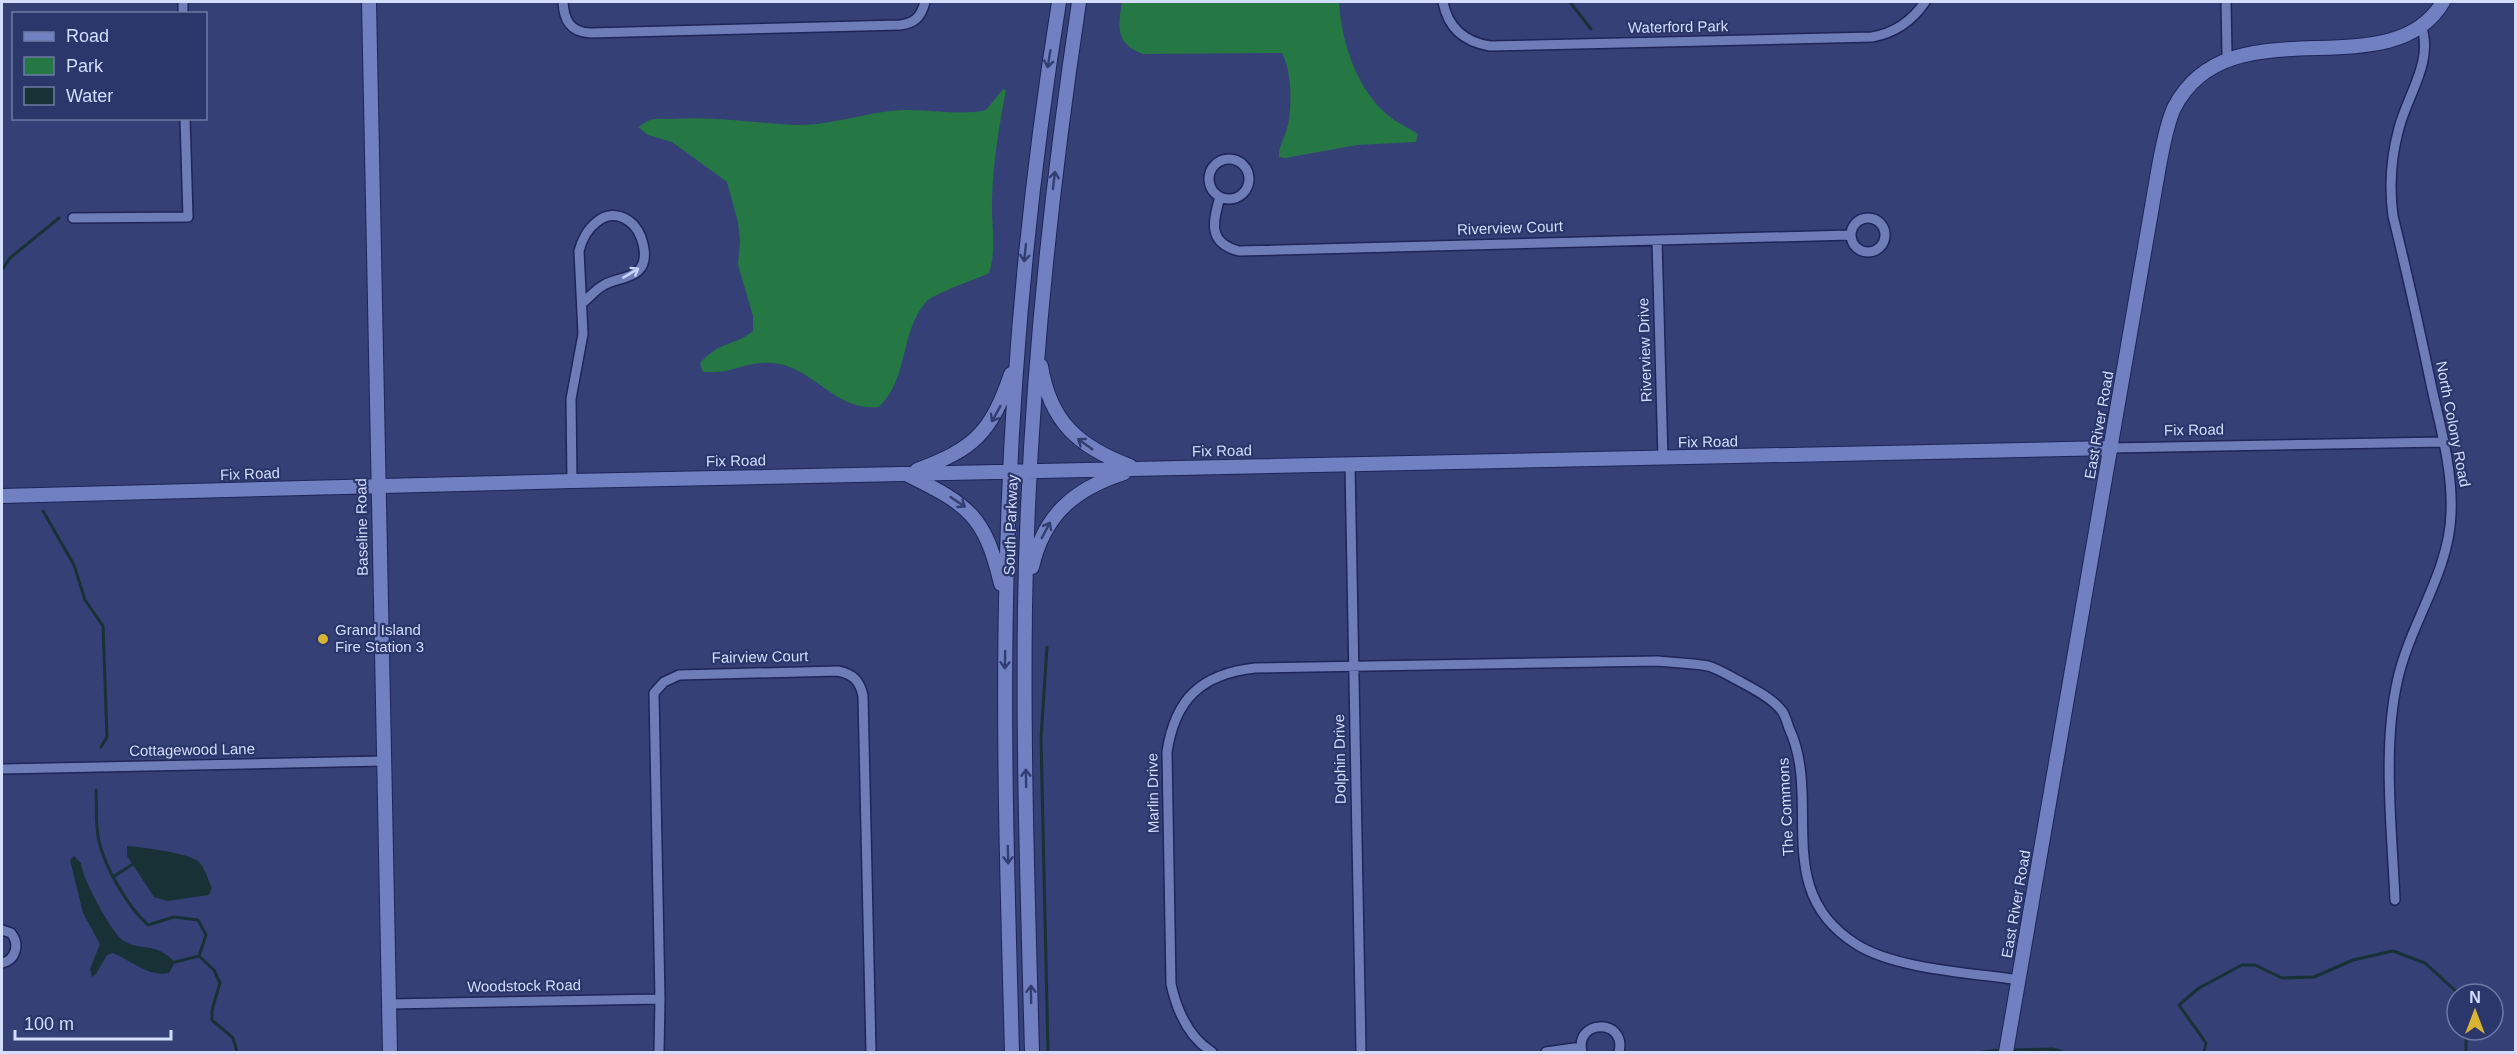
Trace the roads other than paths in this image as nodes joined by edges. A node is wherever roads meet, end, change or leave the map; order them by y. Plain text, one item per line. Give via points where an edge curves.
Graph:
1 (369, 2) edge
2 (563, 2) edge
3 (925, 2) edge
4 (1059, 2) edge
5 (1079, 2) edge
6 (1443, 2) edge
7 (1925, 2) edge
8 (2226, 2) edge
9 (2444, 2) edge
10 (2421, 25) junction
11 (2227, 53) junction
12 (185, 120) edge
13 (1220, 197) junction
14 (73, 218) dead end
15 (1850, 235) dead end
16 (1658, 240) junction
17 (582, 303) junction
18 (1038, 343) junction
19 (1017, 359) junction
20 (2444, 442) junction
21 (2111, 448) junction
22 (1663, 459) junction
23 (1350, 465) junction
24 (1138, 469) junction
25 (1010, 472) junction
26 (1030, 472) junction
27 (906, 474) junction
28 (572, 481) junction
29 (378, 486) junction
30 (2, 496) edge
31 (1006, 601) junction
32 (1025, 606) junction
33 (1353, 665) junction
34 (383, 761) junction
35 (2, 769) edge
36 (2395, 900) dead end
37 (2, 930) edge
38 (2, 963) edge
39 (2020, 980) junction
40 (660, 999) junction
41 (389, 1004) junction
42 (2007, 1046) edge
43 (1582, 1050) edge
44 (390, 1053) edge
45 (659, 1053) edge
46 (871, 1053) edge
47 (1012, 1053) edge
48 (1032, 1053) edge
49 (1212, 1053) edge
50 (1361, 1053) edge
51 (1546, 1053) edge
52 (1619, 1053) edge

1 - 29 main road, Baseline Road
2 - 3 street via 572,28 590,33 900,26 919,17
4 -> 19 main road, South Parkway via 1033,178
18 -> 5 main road, South Parkway via 1049,225
6 - 7 street, Waterford Park via 1458,33 1475,44 1490,46 1872,37 1903,25
8 - 11 street
9 - 10 main road, East River Road
10 - 11 main road, East River Road via 2381,40 2258,45
10 - 20 street, North Colony Road via 2425,53 2399,126 2390,194
11 - 21 main road, East River Road via 2187,87 2168,126
12 - 14 street via 188,217
13 - 13 street via 1237,198 1247,189 1249,173 1243,163 1220,160 1211,170 1209,184
13 - 16 street, Riverview Court via 1214,229 1224,245 1239,251
15 - 16 street, Riverview Court
16 - 22 street, Riverview Drive
17 -> 17 street via 603,285 639,270 643,263 643,242 628,220 603,219 585,234 579,251
17 - 28 street via 583,334 572,399
24 -> 18 main road via 1092,449 1064,424 1046,387
18 - 26 main road, South Parkway
19 - 25 main road, South Parkway
19 -> 27 main road via 998,412 978,438 943,460
20 - 21 street, Fix Road
20 - 36 street, North Colony Road via 2451,491 2450,534 2405,653 2393,704 2389,771
21 - 22 main road, Fix Road
21 - 39 main road, East River Road
22 - 23 main road, Fix Road
23 - 24 main road, Fix Road
23 - 33 street, Dolphin Drive
24 - 26 main road, Fix Road
32 -> 24 main road via 1035,550 1059,510 1082,491
25 - 26 main road, Fix Road
25 - 27 main road, Fix Road
25 - 31 main road, South Parkway
26 - 32 main road, South Parkway
27 - 28 main road, Fix Road
27 -> 31 main road via 956,500 978,520 991,546
28 - 29 main road, Fix Road
29 - 30 main road, Fix Road
29 - 34 main road, Baseline Road
31 -> 47 main road, South Parkway
48 -> 32 main road, South Parkway
33 - 39 street, The Commons via 1658,661 1710,667 1754,689 1781,710 1799,757 1806,875 1818,906 1832,923 1856,944 1892,960
33 - 49 street, Marlin Drive via 1255,668 1224,674 1191,694 1173,721 1167,752 1171,984 1187,1028
33 - 50 street, Dolphin Drive
34 - 35 street, Cottagewood Lane
34 - 41 main road, Baseline Road
37 - 38 street via 11,933 16,945 12,957
39 - 42 main road, East River Road
40 - 41 street, Woodstock Road
40 - 45 street, Fairview Court
40 - 46 street, Fairview Court via 654,693 664,682 679,675 845,672 855,678 863,696
41 - 44 main road, Baseline Road
43 - 51 street
43 - 52 street via 1585,1034 1606,1027 1620,1040

